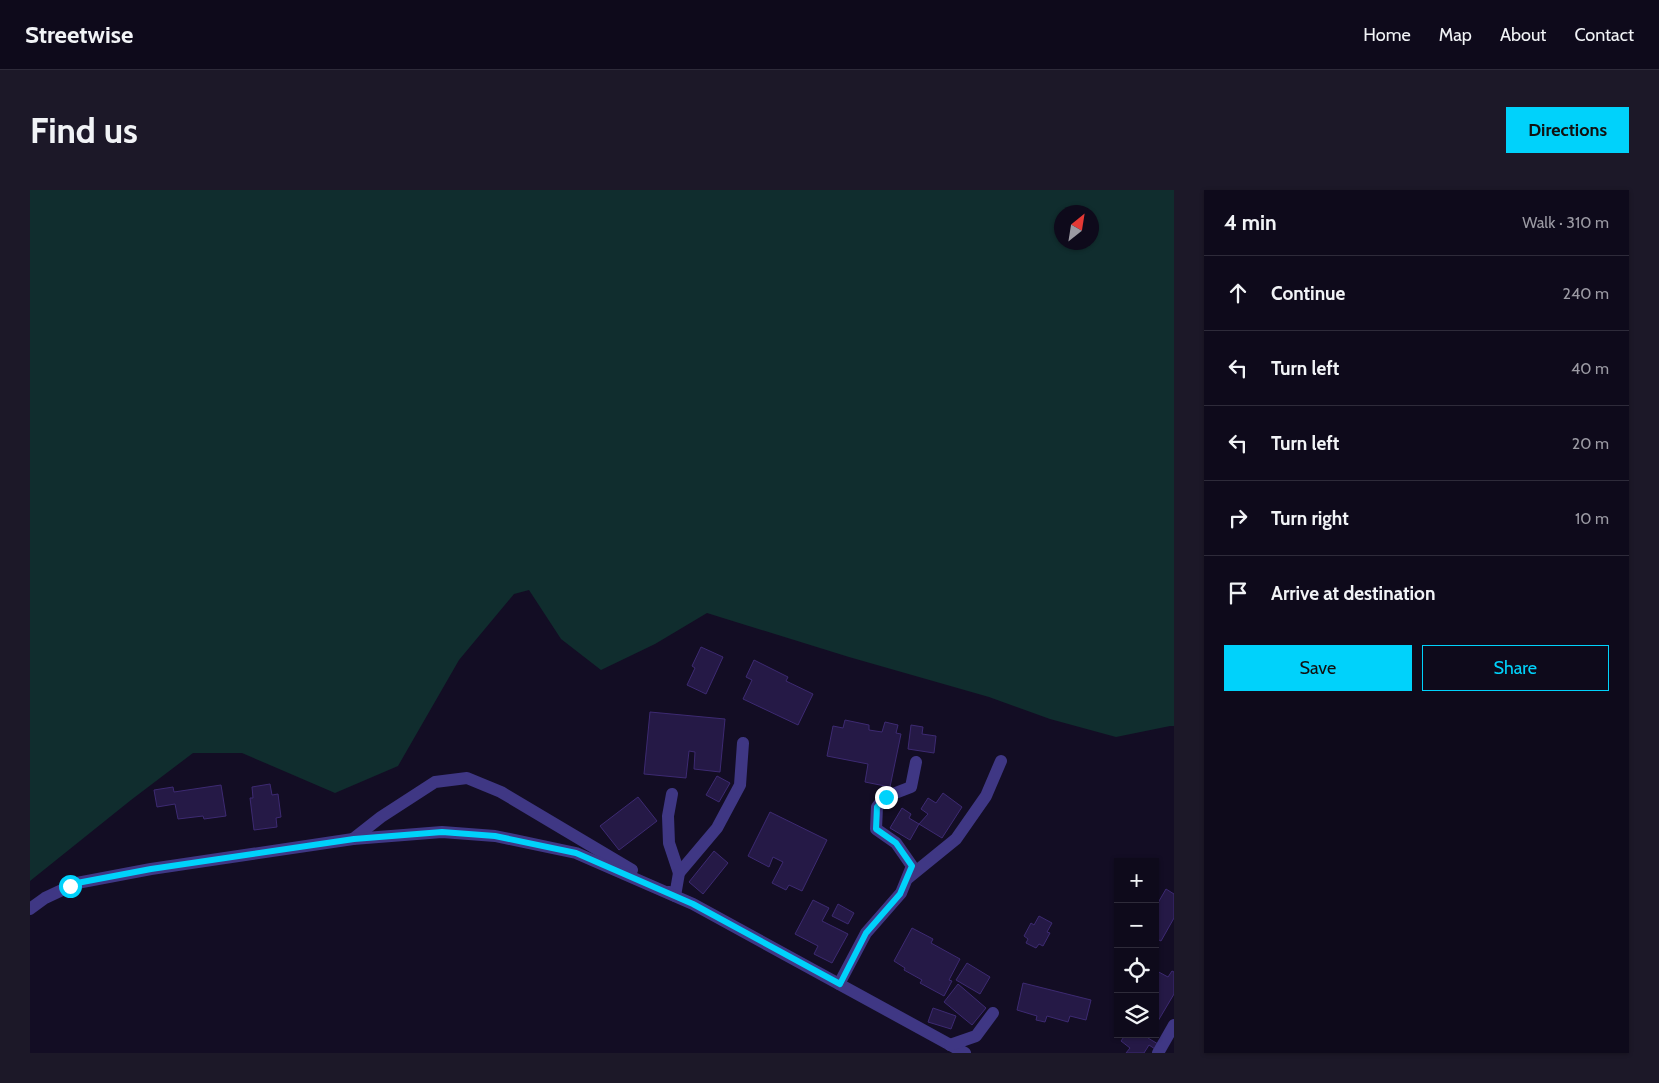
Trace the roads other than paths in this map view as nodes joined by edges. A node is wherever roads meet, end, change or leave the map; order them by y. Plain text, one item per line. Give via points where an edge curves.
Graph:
1 (743, 743) dead end
2 (1001, 761) dead end
3 (916, 762) dead end
4 (672, 794) dead end
5 (354, 839) junction
6 (680, 873) junction
7 (906, 880) junction
8 (675, 896) junction
9 (30, 909) edge
10 (840, 984) junction
11 (993, 1013) dead end
12 (1174, 1025) edge
13 (950, 1045) junction
14 (964, 1053) edge
15 (1158, 1053) edge

1 - 6 street via 740,785 717,828
2 - 7 street via 986,796 956,839
3 - 7 street via 911,787 886,797 877,807 876,829 896,843 912,866
4 - 6 street via 668,816 669,843
5 - 8 street via 442,832 495,836 576,853
5 - 8 street via 436,782 467,778 501,792
5 - 9 street via 77,883
6 - 8 street
7 - 10 street via 900,894 866,933
8 - 10 street
10 - 13 street
11 - 13 street via 976,1036
12 - 15 street
13 - 14 street

